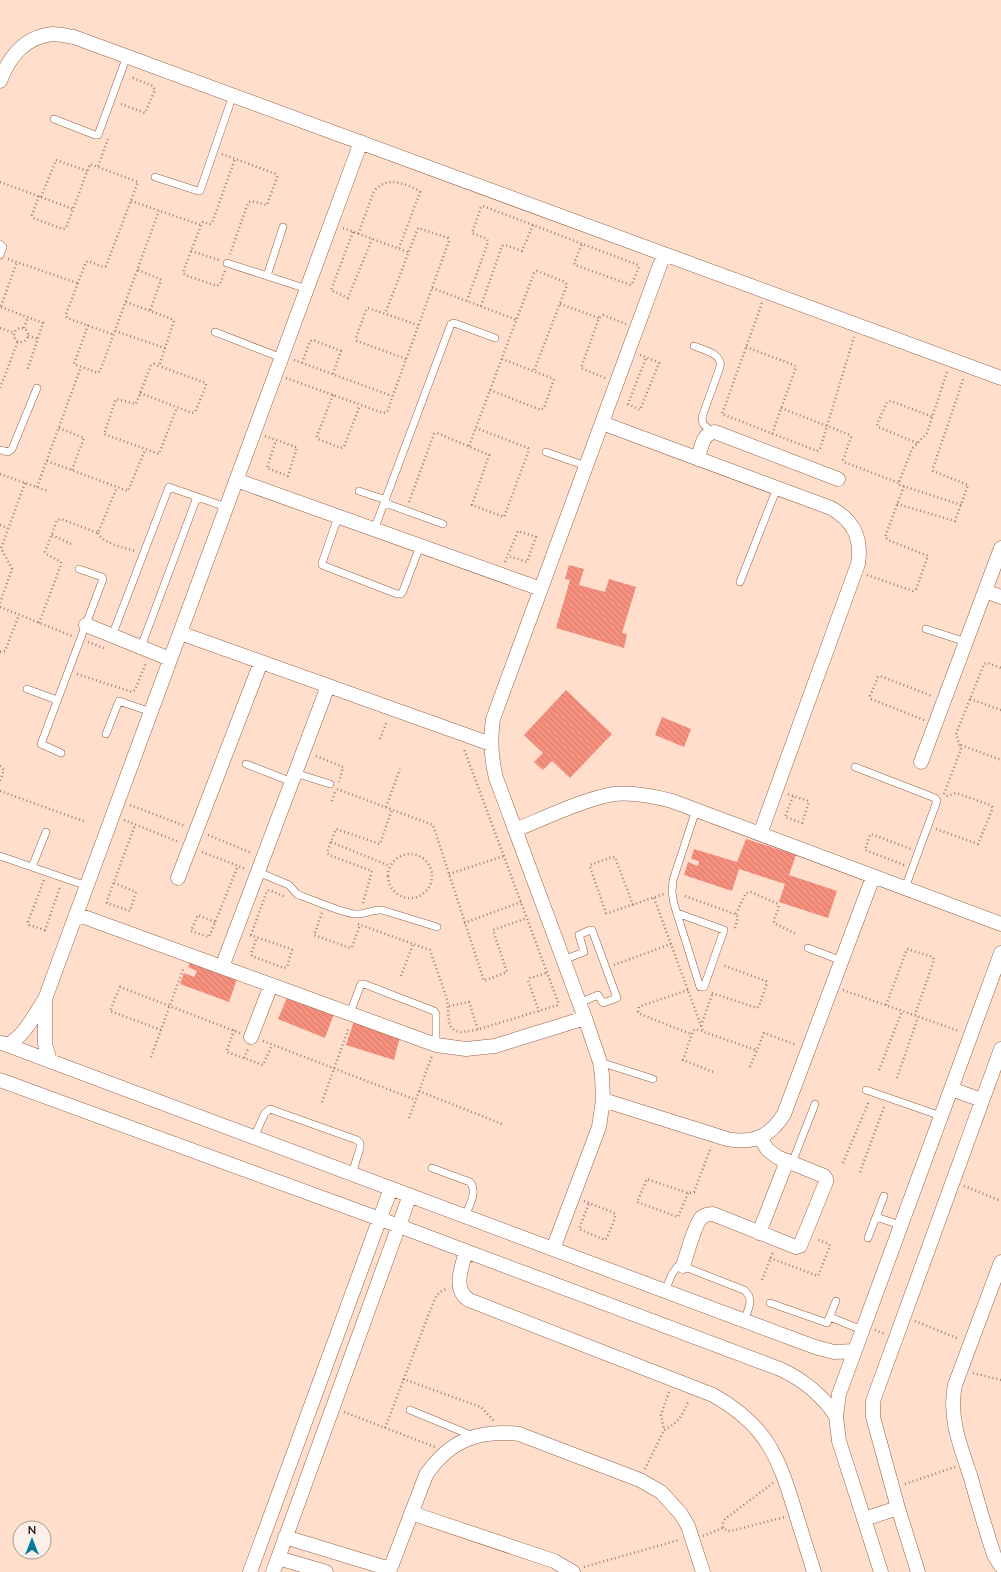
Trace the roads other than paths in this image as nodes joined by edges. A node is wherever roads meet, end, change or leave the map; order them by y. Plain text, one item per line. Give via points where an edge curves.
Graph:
1 (127, 56) junction
2 (0, 81) edge
3 (233, 95) junction
4 (54, 120) dead end
5 (361, 142) junction
6 (155, 177) dead end
7 (283, 227) dead end
8 (0, 244) edge
9 (664, 254) junction
10 (3, 256) edge
11 (227, 263) road end
12 (267, 276) junction
13 (307, 289) junction
14 (215, 332) dead end
15 (495, 338) dead end
16 (694, 346) dead end
17 (282, 357) junction
18 (1001, 378) edge
19 (37, 388) dead end
20 (602, 423) junction
21 (712, 432) junction
22 (0, 450) edge
23 (546, 452) dead end
24 (698, 458) junction
25 (586, 466) junction
26 (838, 479) dead end
27 (236, 480) junction
28 (777, 488) junction
29 (359, 491) dead end
30 (197, 497) junction
31 (385, 501) junction
32 (226, 507) junction
33 (338, 517) junction
34 (443, 524) dead end
35 (374, 530) junction
36 (420, 546) junction
37 (1001, 548) edge
38 (79, 568) dead end
39 (740, 582) dead end
40 (541, 589) junction
41 (985, 591) junction
42 (1001, 597) edge
43 (86, 625) junction
44 (926, 629) dead end
45 (180, 633) junction
46 (112, 636) junction
47 (966, 642) junction
48 (141, 647) junction
49 (170, 659) junction
50 (261, 662) junction
51 (328, 686) junction
52 (26, 689) dead end
53 (57, 700) junction
54 (151, 712) junction
55 (106, 734) dead end
56 (491, 744) junction
57 (61, 753) dead end
58 (921, 762) dead end
59 (246, 764) dead end
60 (855, 767) dead end
61 (293, 777) junction
62 (330, 784) dead end
63 (696, 810) junction
64 (516, 830) junction
65 (46, 832) dead end
66 (760, 834) junction
67 (0, 856) edge
68 (32, 867) junction
69 (258, 872) junction
70 (873, 877) junction
71 (178, 878) dead end
72 (87, 886) junction
73 (905, 888) junction
74 (677, 913) junction
75 (76, 914) junction
76 (1001, 924) edge
77 (437, 927) dead end
78 (808, 948) dead end
79 (1001, 953) edge
80 (563, 960) junction
81 (842, 961) junction
82 (222, 967) junction
83 (271, 985) junction
84 (45, 999) junction
85 (579, 1003) junction
86 (352, 1014) junction
87 (584, 1018) junction
88 (251, 1037) dead end
89 (3, 1043) edge
90 (436, 1044) junction
91 (1001, 1049) edge
92 (50, 1061) junction
93 (600, 1062) junction
94 (653, 1079) dead end
95 (0, 1080) edge
96 (951, 1089) junction
97 (869, 1091) road end
98 (603, 1100) junction
99 (982, 1100) junction
100 (815, 1104) dead end
101 (941, 1116) junction
102 (254, 1137) junction
103 (760, 1137) junction
104 (789, 1162) junction
105 (432, 1168) dead end
106 (352, 1174) junction
107 (391, 1188) junction
108 (410, 1195) junction
109 (884, 1196) dead end
110 (465, 1216) junction
111 (876, 1217) junction
112 (380, 1219) junction
113 (900, 1225) junction
114 (399, 1226) junction
115 (759, 1233) junction
116 (868, 1238) dead end
117 (553, 1249) junction
118 (466, 1251) junction
119 (1001, 1262) edge
120 (683, 1266) junction
121 (665, 1291) junction
122 (836, 1302) dead end
123 (770, 1303) dead end
124 (830, 1317) junction
125 (744, 1320) junction
126 (862, 1328) junction
127 (854, 1351) junction
128 (410, 1410) dead end
129 (836, 1416) junction
130 (473, 1436) junction
131 (898, 1508) junction
132 (411, 1513) junction
133 (864, 1519) junction
134 (285, 1537) junction
135 (278, 1558) junction
136 (1001, 1566) edge
137 (389, 1570) edge
138 (572, 1571) edge
139 (250, 1572) edge
140 (273, 1572) edge
141 (326, 1572) edge
142 (703, 1572) edge
143 (814, 1572) edge
144 (881, 1572) edge
145 (918, 1572) edge

1 - 2 street via 74,37 53,34 32,39 15,52
1 - 3 street
1 - 4 lane via 97,135
3 - 5 street
3 - 6 lane via 200,191
5 - 9 street
5 - 13 street
7 - 12 lane
8 - 10 lane via 3,247
9 - 18 street
9 - 20 street
11 - 12 lane
12 - 13 lane
13 - 17 street
14 - 17 lane
15 - 31 lane via 455,323 451,324
16 - 21 lane via 717,356 720,361 702,417 705,427
17 - 27 street
19 - 22 lane via 12,449 8,452
20 - 24 street
20 - 25 street
21 - 24 street via 705,437
21 - 26 street
23 - 25 lane
24 - 28 street
25 - 40 street
27 - 32 street
27 - 33 street
28 - 39 lane
28 - 66 street via 841,514 855,531 860,553
29 - 31 lane
30 - 32 lane
30 - 46 lane via 169,487
30 - 48 lane
31 - 34 lane
31 - 35 lane
32 - 45 street
33 - 35 street
33 - 36 lane via 322,565 397,594 403,591
35 - 36 street
36 - 40 street
37 - 41 street
38 - 43 lane via 103,578
40 - 56 street via 493,719
41 - 42 street
41 - 47 street
43 - 46 street
43 - 53 lane
44 - 47 lane
45 - 49 street
45 - 50 street
46 - 48 street
47 - 58 street
48 - 49 street
49 - 54 street
50 - 51 street
50 - 71 street
51 - 56 street
51 - 61 street
52 - 53 lane
53 - 57 lane via 41,744
54 - 55 lane via 119,701
54 - 72 street
56 - 64 street via 496,778
59 - 61 lane
60 - 73 lane via 936,799 937,804
61 - 62 lane
61 - 69 street
63 - 64 street via 653,796 615,794 596,798
63 - 66 street
63 - 74 lane via 673,880 672,892
64 - 80 street
65 - 68 lane
66 - 70 street
67 - 68 lane
68 - 72 lane
69 - 77 lane via 289,885 301,896 350,913 382,910
69 - 82 street
70 - 73 street
70 - 81 street
72 - 75 street
73 - 76 street
74 - 74 lane via 700,987 704,988 724,930
75 - 82 street
75 - 84 street
78 - 81 lane
79 - 96 street
80 - 85 street
80 - 85 lane via 584,952 579,935 591,930 616,998 603,1003 598,995
81 - 103 street via 784,1114 770,1132
82 - 83 street
83 - 86 street
83 - 88 street
84 - 89 street via 24,1032 14,1041
84 - 92 street via 44,1040
85 - 87 street
86 - 90 street
86 - 90 lane via 361,984 364,984 434,1011
87 - 90 street via 495,1046 466,1049
87 - 93 street
89 - 92 street
91 - 99 street
92 - 102 street
93 - 94 lane
93 - 98 street
95 - 112 street
96 - 99 street
96 - 101 street
97 - 101 lane
98 - 103 street via 715,1136 738,1141
98 - 117 street via 598,1127
99 - 131 street via 873,1401 873,1417
100 - 104 lane
101 - 113 street
102 - 106 street
102 - 106 lane via 264,1113 270,1109 357,1140 360,1148
103 - 104 street via 772,1154
104 - 115 street
104 - 115 street via 826,1179 800,1246
105 - 110 lane via 470,1182 473,1194
106 - 107 street
107 - 108 street
107 - 112 street
108 - 110 street
108 - 114 street
109 - 111 lane
110 - 117 street
111 - 113 lane
111 - 116 lane
112 - 114 street
112 - 139 street
113 - 126 street
114 - 118 street
114 - 134 street
115 - 120 street via 712,1214 704,1215 698,1221
117 - 121 street
118 - 129 street via 792,1374 812,1388
118 - 143 street via 459,1283 463,1295 469,1300 713,1395 751,1422 770,1446 784,1474
119 - 136 street via 960,1370 953,1394 952,1412 994,1555
120 - 121 lane via 674,1270
120 - 125 lane via 749,1294 751,1302
121 - 125 street
122 - 124 lane
123 - 124 lane via 826,1323
124 - 126 lane
125 - 127 street via 824,1350
126 - 127 street
127 - 129 street via 839,1394
128 - 130 lane
129 - 133 street via 842,1454
130 - 132 street via 446,1451 435,1462 426,1475
130 - 142 street via 503,1432 519,1434 640,1480 661,1492 681,1514 693,1538
131 - 133 street
131 - 145 street
132 - 137 street
132 - 138 street via 554,1562
133 - 144 street
134 - 135 street
134 - 137 street
135 - 140 street
135 - 141 street

